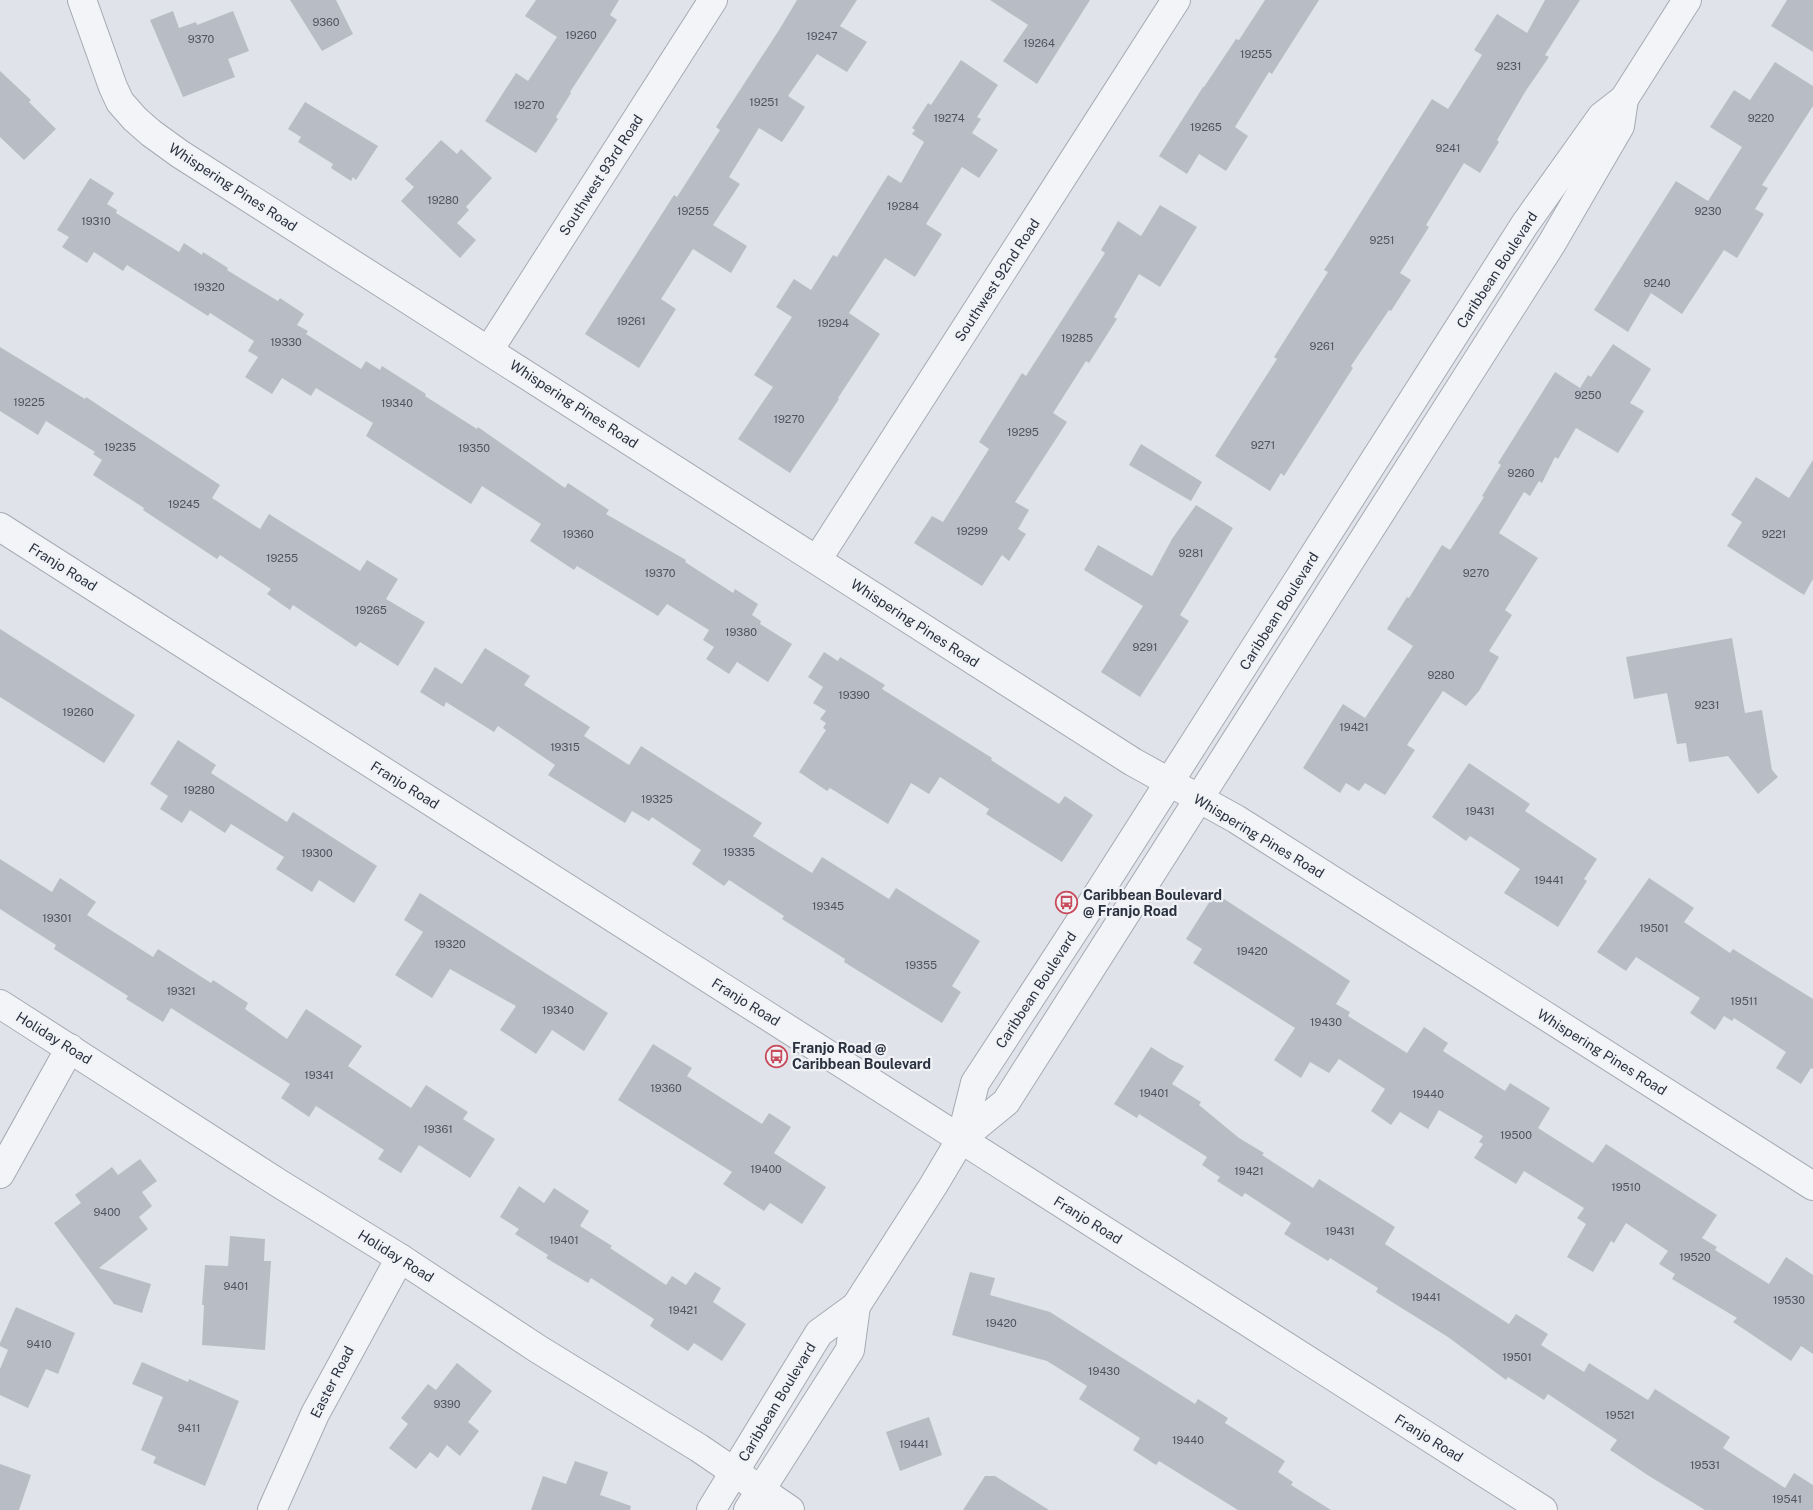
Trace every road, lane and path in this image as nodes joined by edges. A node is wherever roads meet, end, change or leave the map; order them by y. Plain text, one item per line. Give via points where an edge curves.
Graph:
1 (82, 0) edge
2 (713, 0) edge
3 (1176, 0) edge
4 (1687, 0) edge
5 (1624, 99) junction
6 (490, 350) junction
7 (0, 527) edge
8 (817, 560) junction
9 (1169, 782) junction
10 (1199, 799) junction
11 (0, 1004) edge
12 (70, 1048) junction
13 (961, 1139) junction
14 (0, 1174) edge
15 (1813, 1186) edge
16 (400, 1258) junction
17 (856, 1306) junction
18 (734, 1472) junction
19 (754, 1500) edge
20 (272, 1510) edge
21 (711, 1510) edge
22 (790, 1510) edge
23 (1543, 1510) edge

1 - 6 street, Whispering Pines Road via 120,102 151,133
2 - 6 street, Southwest 93rd Road
3 - 8 street, Southwest 92nd Road
4 - 5 street, Caribbean Boulevard
5 - 9 street, Caribbean Boulevard via 1602,116 1525,224
5 - 10 street, Caribbean Boulevard via 1620,126 1552,243
6 - 8 street, Whispering Pines Road
7 - 13 street, Franjo Road
8 - 9 street, Whispering Pines Road
9 - 10 street, Whispering Pines Road
9 - 13 street, Caribbean Boulevard via 975,1083
10 - 13 street, Caribbean Boulevard via 1006,1102
10 - 15 street, Whispering Pines Road via 1236,819
11 - 12 street, Holiday Road
12 - 14 street
12 - 16 street, Holiday Road
13 - 17 street, Caribbean Boulevard
13 - 23 street, Franjo Road
16 - 18 street, Holiday Road
16 - 20 street, Easter Road via 315,1414
17 - 18 street, Caribbean Boulevard via 819,1334
17 - 19 street, Caribbean Boulevard via 850,1350
18 - 19 street, Holiday Road
18 - 21 street, Caribbean Boulevard
19 - 22 street, Holiday Road

